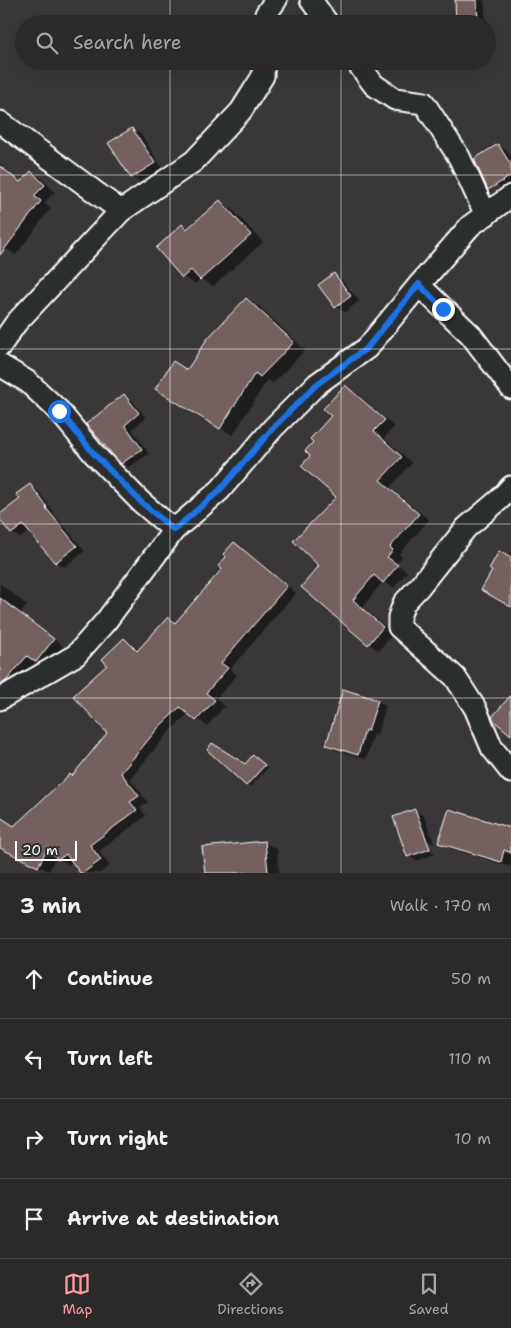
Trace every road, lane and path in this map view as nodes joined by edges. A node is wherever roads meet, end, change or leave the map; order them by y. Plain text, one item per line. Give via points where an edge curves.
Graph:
1 (276, 0) edge
2 (310, 0) edge
3 (266, 15) edge
4 (321, 15) edge
5 (263, 70) edge
6 (363, 70) edge
7 (0, 122) edge
8 (511, 196) edge
9 (121, 211) junction
10 (486, 214) junction
11 (419, 284) junction
12 (0, 346) edge
13 (0, 365) edge
14 (511, 388) edge
15 (511, 487) edge
16 (174, 530) junction
17 (0, 699) edge
18 (511, 772) edge

1 - 3 street
2 - 4 street
5 - 9 street via 263,76 241,111 194,161
6 - 10 street via 374,85 395,99 424,103 459,157
7 - 9 street
8 - 10 street
9 - 12 street via 16,323
10 - 11 street via 470,226
11 - 14 street via 471,335
11 - 16 street via 367,348 317,384 273,428 220,490
13 - 16 street via 28,382 59,411 95,455
15 - 18 street via 466,528 404,603 399,627 455,677 476,708 492,748
16 - 17 street via 106,621 76,655

